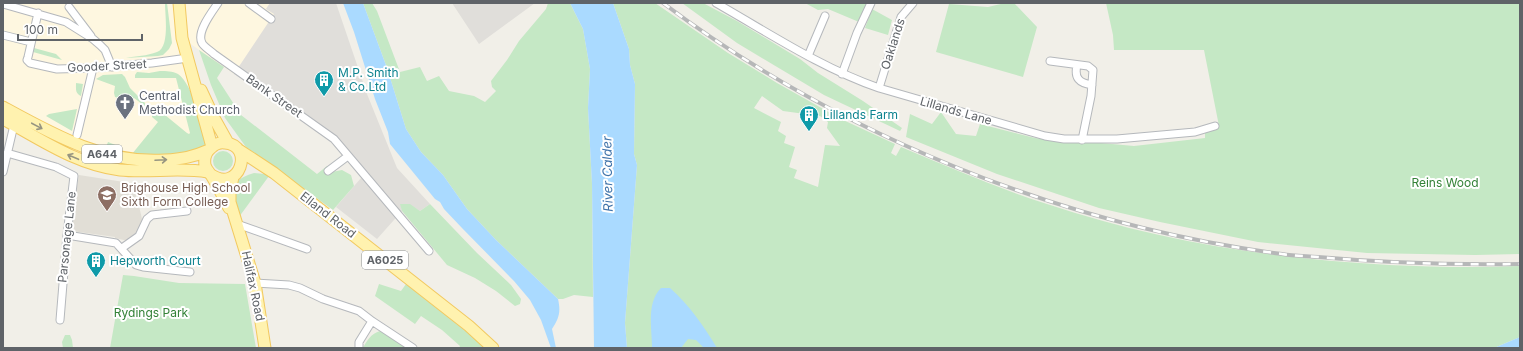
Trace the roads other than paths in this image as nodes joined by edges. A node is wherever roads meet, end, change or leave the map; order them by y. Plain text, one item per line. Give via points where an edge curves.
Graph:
1 (178, 3) edge
2 (218, 3) edge
3 (249, 3) edge
4 (716, 3) edge
5 (871, 3) edge
6 (913, 3) edge
7 (3, 4) edge
8 (69, 5) edge
9 (38, 13) junction
10 (825, 16) dead end
11 (271, 19) dead end
12 (66, 22) junction
13 (3, 34) edge
14 (93, 39) junction
15 (31, 42) junction
16 (808, 56) junction
17 (188, 58) junction
18 (1050, 61) dead end
19 (1077, 65) junction
20 (112, 66) junction
21 (93, 68) junction
22 (842, 74) junction
23 (1092, 85) junction
24 (879, 88) junction
25 (3, 107) edge
26 (3, 119) edge
27 (14, 125) junction
28 (1215, 126) dead end
29 (77, 135) dead end
30 (1082, 140) junction
31 (228, 143) junction
32 (210, 148) junction
33 (238, 150) junction
34 (7, 153) junction
35 (348, 156) junction
36 (328, 171) dead end
37 (3, 172) edge
38 (209, 173) junction
39 (237, 173) junction
40 (274, 173) junction
41 (188, 211) dead end
42 (237, 224) junction
43 (67, 236) junction
44 (122, 248) junction
45 (307, 249) dead end
46 (429, 251) dead end
47 (190, 272) dead end
48 (255, 283) junction
49 (60, 320) dead end
50 (372, 321) junction
51 (265, 348) edge
52 (358, 348) edge
53 (413, 348) edge
54 (493, 348) edge

1 - 17 main road, Halifax Road via 182,38
2 - 35 street, Bank Street via 203,27 202,42 214,54 334,139
3 - 11 street
4 - 16 street, Lillands Lane
5 - 22 street
6 - 24 street, Oaklands via 905,10 900,20
7 - 9 street
8 - 12 street
8 - 14 street
9 - 12 street
9 - 15 street
10 - 16 street
12 - 14 street
13 - 15 street
14 - 20 street via 105,50
15 - 21 street, Gooder Street via 27,60 30,63 57,69
16 - 22 street, Lillands Lane
17 - 20 street, Gooder Street
17 - 31 main road, Halifax Road via 214,118
17 - 32 main road, Halifax Road
18 - 19 street
19 - 23 street via 1075,72 1079,80
19 - 23 street via 1088,66 1093,70
20 - 21 street, Gooder Street
21 - 29 street
22 - 24 street, Lillands Lane
23 - 30 street
24 - 30 street, Lillands Lane via 1045,136
25 -> 32 main road, A644 via 77,146 116,157 172,160 195,156
26 - 27 main road, A644
27 - 34 street
38 -> 27 main road, A644 via 193,170 118,170 71,156
28 - 30 street, Lillands Lane via 1195,132
31 - 32 main road, A644
31 - 33 main road, Halifax Road
32 - 38 main road, Halifax Road via 205,160
33 - 39 main road, Halifax Road via 242,162
33 - 40 main road, A6025
34 - 37 street
34 - 43 street, Parsonage Lane via 56,167 74,176
35 - 36 street
35 - 46 street, Bank Street
38 - 39 main road, A644 via 221,179
38 - 42 main road, Halifax Road
39 - 40 main road, A6025 via 254,169
39 - 42 main road, Halifax Road via 229,196
40 - 54 main road, Elland Road / A6025 via 460,319
41 - 44 street via 152,215 147,219 139,236
42 - 45 street
42 - 48 main road, Halifax Road
43 - 44 street via 116,243
43 - 49 street, Parsonage Lane
44 - 47 street via 136,265 143,268
48 - 50 street via 300,288 323,299 360,311
48 - 51 main road, Halifax Road
50 - 52 street
50 - 53 street

